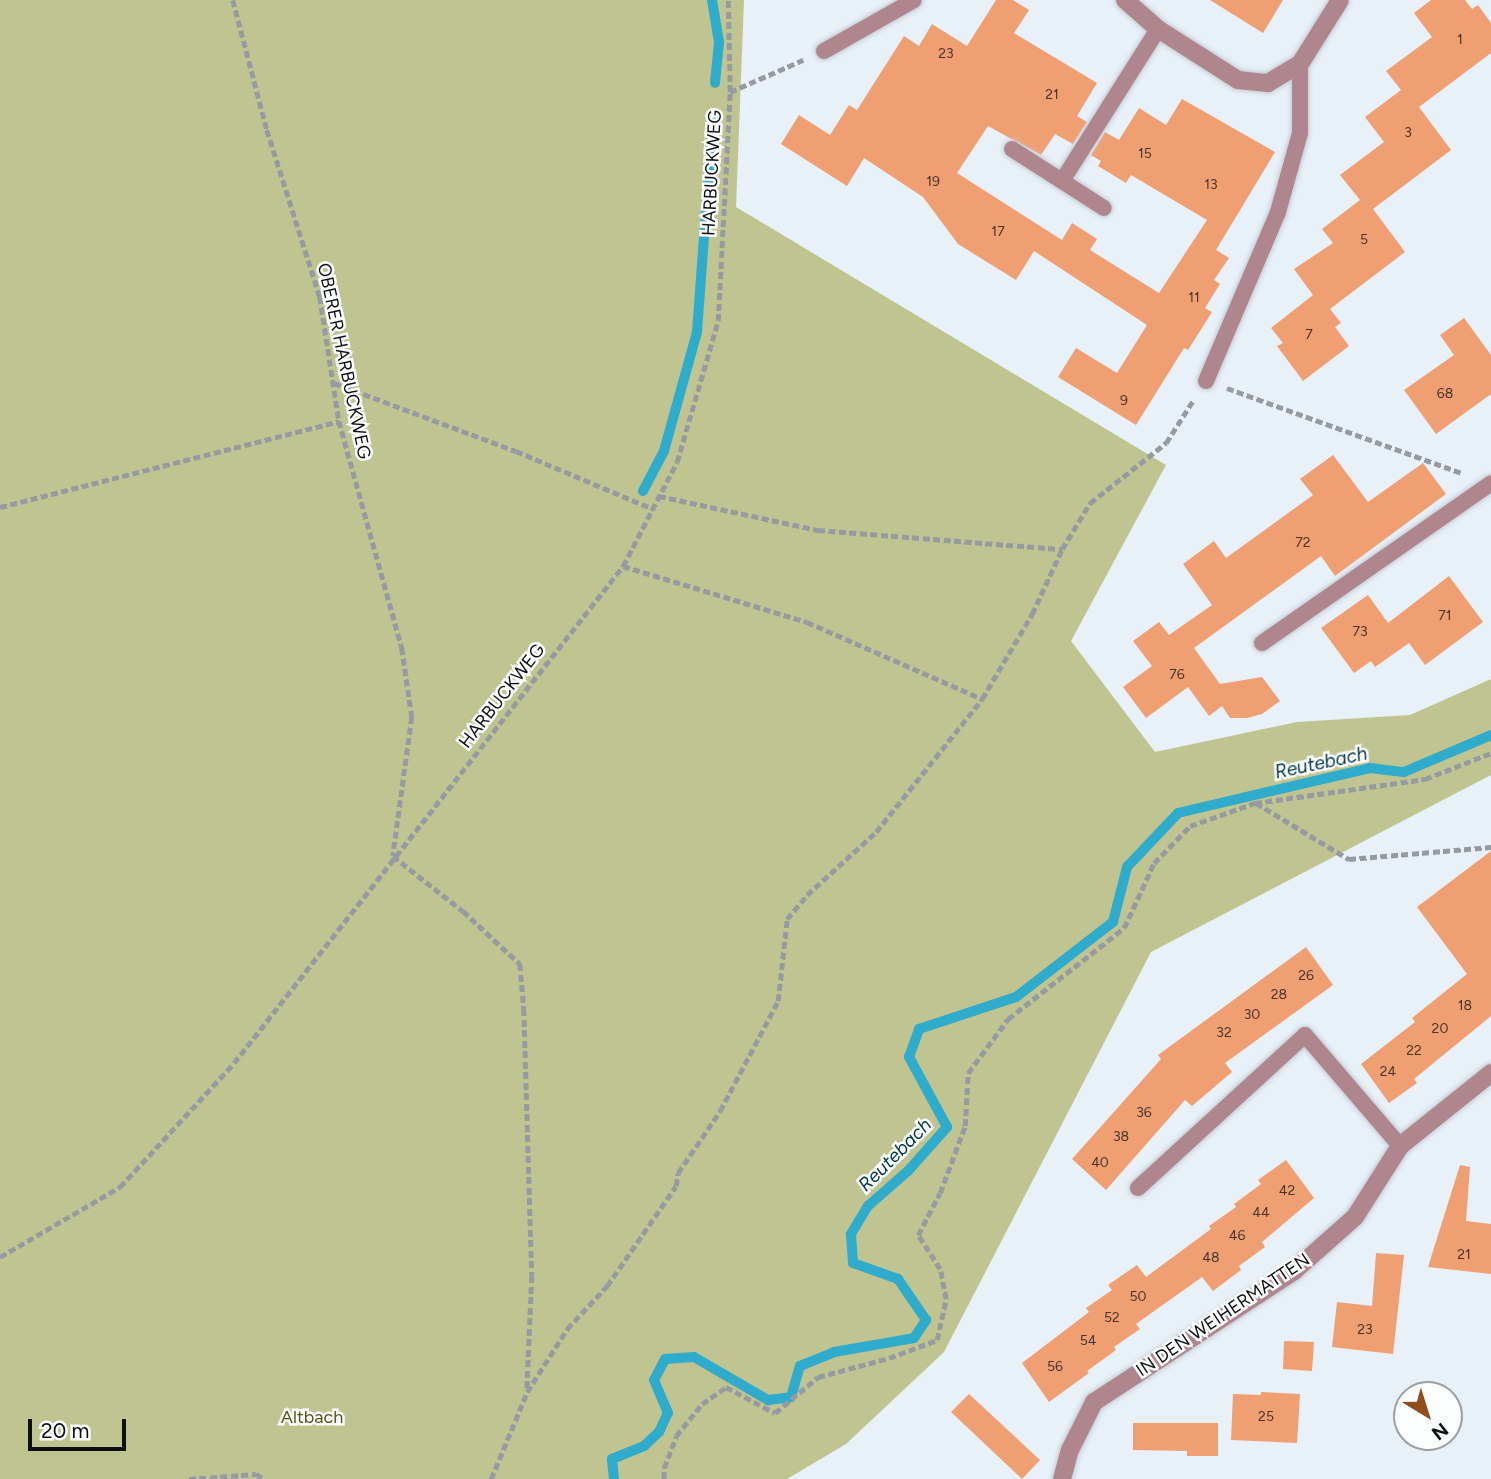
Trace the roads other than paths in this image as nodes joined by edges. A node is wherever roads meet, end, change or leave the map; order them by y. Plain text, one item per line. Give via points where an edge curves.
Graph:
1 (914, 0) edge
2 (1125, 0) edge
3 (1340, 0) edge
4 (1158, 29) junction
5 (824, 51) road end
6 (1300, 64) junction
7 (1012, 149) dead end
8 (1062, 181) junction
9 (1104, 208) dead end
10 (1206, 381) road end
11 (1491, 483) edge
12 (1262, 643) dead end
13 (1491, 1073) edge
14 (1400, 1146) junction
15 (1138, 1188) dead end
16 (1062, 1479) edge

1 - 5 lane
2 - 4 street
3 - 6 street
4 - 6 street via 1238,80 1268,83
4 - 8 lane
6 - 10 lane via 1300,133 1278,212
7 - 8 lane
8 - 9 lane
11 - 12 lane
13 - 14 street, IN DEN WEIHERMATTEN
14 - 15 lane via 1305,1035
14 - 16 street, IN DEN WEIHERMATTEN via 1355,1217 1294,1271 1094,1402 1070,1450

